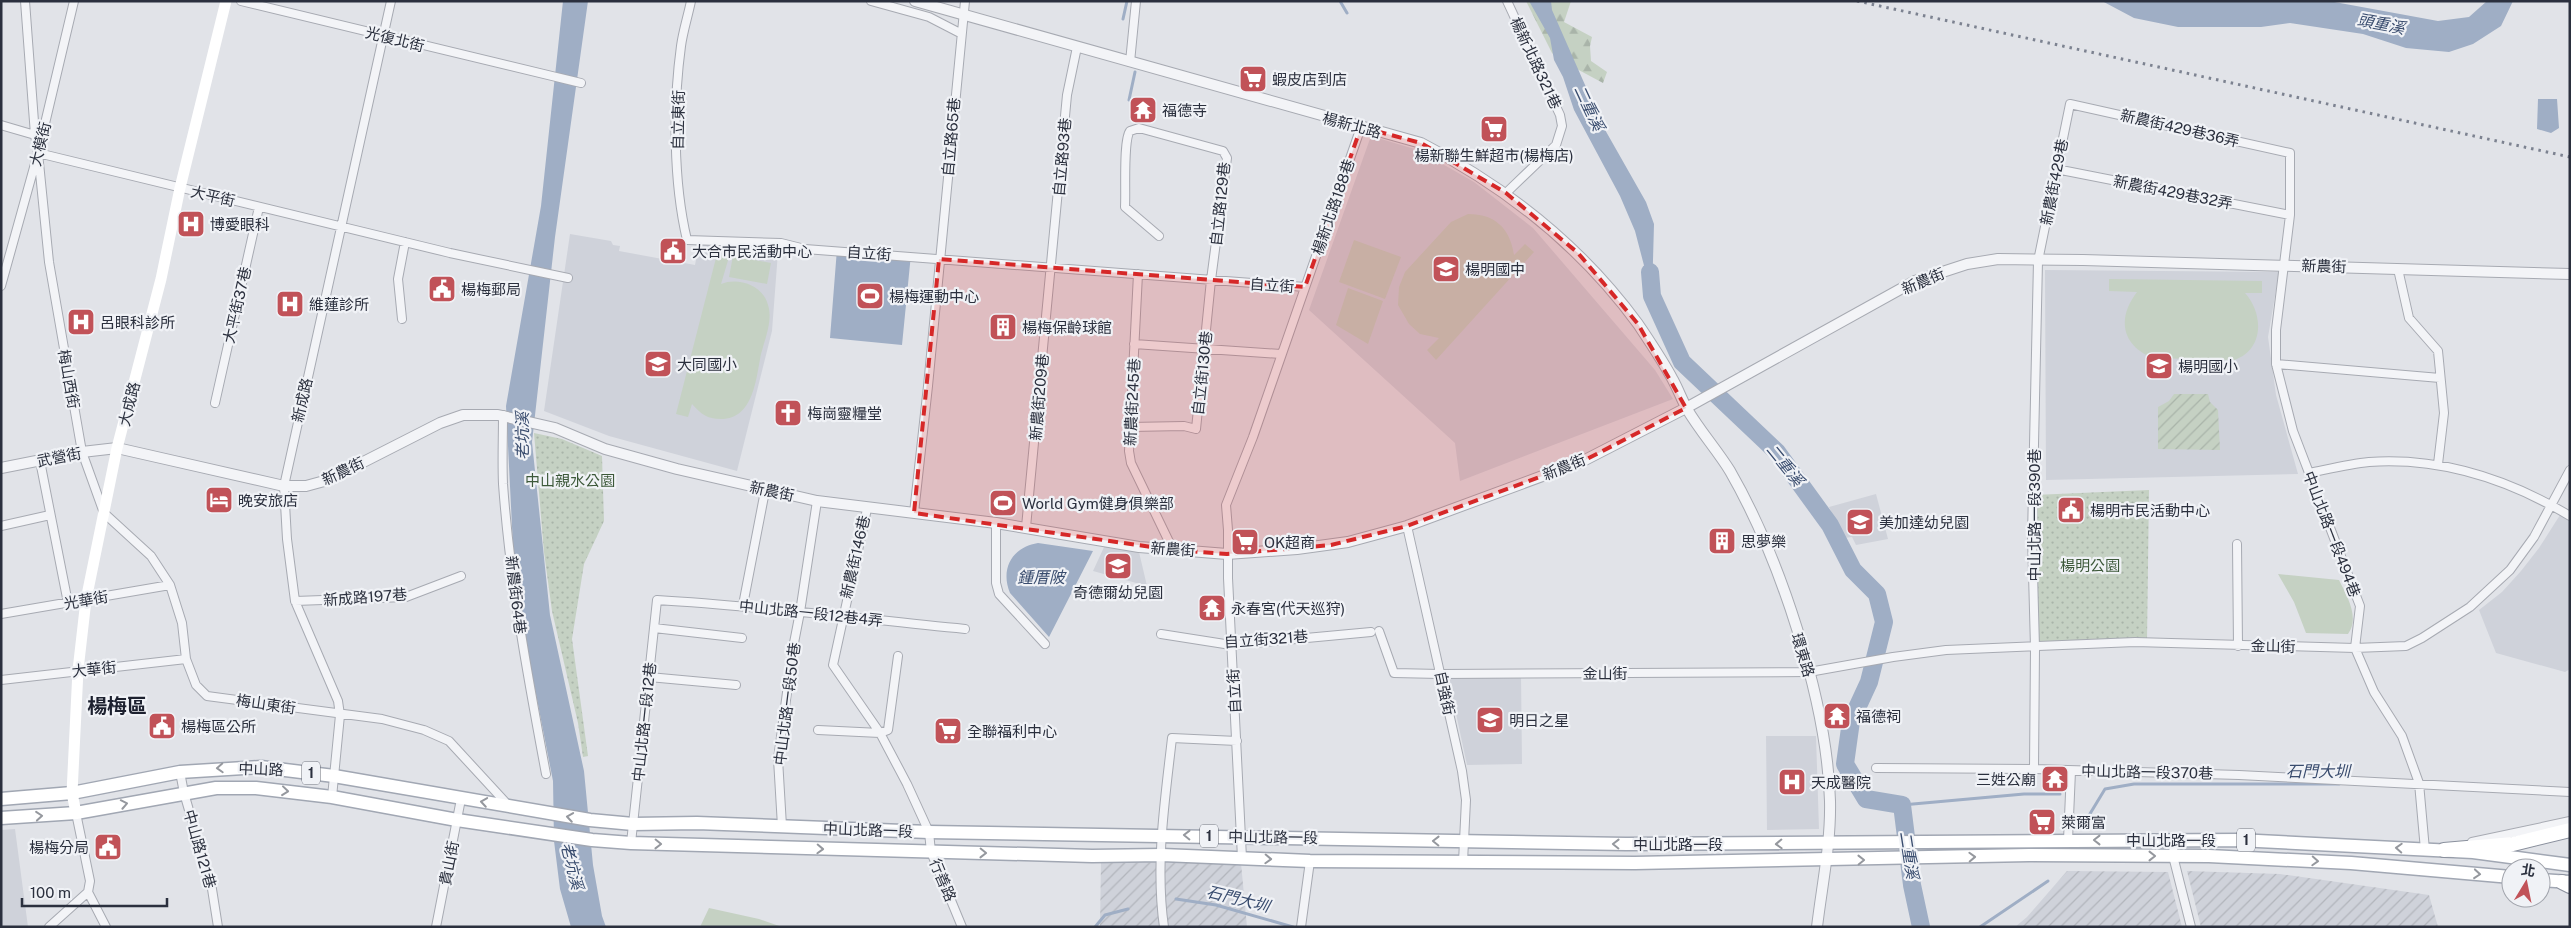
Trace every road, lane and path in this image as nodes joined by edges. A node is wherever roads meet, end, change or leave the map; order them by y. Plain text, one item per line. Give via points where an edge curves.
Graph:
1 (25, 1) edge
2 (74, 1) edge
3 (226, 1) edge
4 (241, 1) edge
5 (391, 1) edge
6 (691, 1) edge
7 (871, 1) edge
8 (915, 1) edge
9 (965, 1) edge
10 (1136, 1) edge
11 (1507, 1) edge
12 (962, 14) junction
13 (960, 33) junction
14 (384, 36) junction
15 (1077, 47) junction
16 (1130, 62) junction
17 (579, 83) dead end
18 (2070, 104) joint
19 (1, 125) edge
20 (1361, 128) junction
21 (35, 136) junction
22 (38, 153) junction
23 (2290, 153) joint
24 (2056, 169) junction
25 (180, 188) junction
26 (1506, 193) junction
27 (259, 207) junction
28 (2290, 215) junction
29 (341, 227) junction
30 (1159, 236) dead end
31 (687, 240) joint
32 (405, 242) junction
33 (939, 259) junction
34 (2038, 261) junction
35 (2285, 265) junction
36 (1050, 267) junction
37 (2398, 269) junction
38 (1138, 274) junction
39 (2570, 274) edge
40 (568, 278) dead end
41 (1211, 280) junction
42 (1, 286) edge
43 (1305, 287) junction
44 (402, 319) dead end
45 (1134, 344) junction
46 (1205, 348) junction
47 (1281, 354) junction
48 (2276, 364) junction
49 (2440, 378) junction
50 (214, 403) dead end
51 (1687, 407) junction
52 (503, 416) junction
53 (1130, 427) junction
54 (117, 448) junction
55 (82, 452) junction
56 (40, 461) junction
57 (2438, 464) junction
58 (1, 468) edge
59 (2570, 470) edge
60 (2309, 473) junction
61 (284, 486) junction
62 (765, 491) junction
63 (817, 501) junction
64 (2553, 506) junction
65 (867, 509) junction
66 (104, 513) junction
67 (914, 513) junction
68 (50, 515) junction
69 (2570, 516) edge
70 (996, 522) junction
71 (1, 526) edge
72 (1407, 526) junction
73 (1026, 527) junction
74 (2237, 544) dead end
75 (1173, 550) junction
76 (1227, 554) junction
77 (461, 576) dead end
78 (170, 585) junction
79 (86, 600) junction
80 (657, 600) joint
81 (295, 601) junction
82 (68, 603) junction
83 (743, 605) junction
84 (800, 612) junction
85 (1, 614) edge
86 (842, 618) junction
87 (654, 628) junction
88 (965, 629) dead end
89 (1375, 632) joint
90 (1161, 634) dead end
91 (742, 638) dead end
92 (1045, 644) dead end
93 (1231, 645) junction
94 (2238, 646) junction
95 (2035, 648) junction
96 (2355, 648) junction
97 (898, 656) dead end
98 (186, 659) junction
99 (78, 670) junction
100 (1809, 672) junction
101 (1440, 674) junction
102 (649, 677) junction
103 (1, 680) edge
104 (736, 685) dead end
105 (340, 715) junction
106 (818, 730) dead end
107 (880, 733) junction
108 (1238, 742) junction
109 (1876, 768) dead end
110 (2034, 769) junction
111 (2071, 770) junction
112 (180, 772) junction
113 (546, 774) dead end
114 (334, 776) junction
115 (2420, 787) junction
116 (2570, 792) edge
117 (72, 793) junction
118 (184, 793) junction
119 (332, 796) junction
120 (1, 799) edge
121 (461, 799) junction
122 (510, 807) junction
123 (76, 813) junction
124 (1, 818) edge
125 (457, 820) junction
126 (590, 820) joint
127 (2570, 821) edge
128 (633, 824) junction
129 (782, 826) junction
130 (2570, 830) edge
131 (929, 832) junction
132 (1161, 835) junction
133 (1241, 836) junction
134 (592, 840) joint
135 (2068, 840) junction
136 (2174, 840) junction
137 (1465, 842) junction
138 (1828, 842) junction
139 (2291, 842) junction
140 (631, 844) junction
141 (2425, 850) junction
142 (2444, 850) junction
143 (931, 852) junction
144 (1162, 855) junction
145 (2173, 856) junction
146 (1242, 858) junction
147 (2289, 860) junction
148 (1310, 861) junction
149 (1825, 861) junction
150 (1463, 862) junction
151 (2570, 865) edge
152 (2501, 876) edge
153 (2551, 881) edge
154 (2567, 883) edge
155 (88, 892) junction
156 (1301, 923) edge
157 (49, 927) edge
158 (106, 927) edge
159 (218, 927) edge
160 (436, 927) edge
161 (962, 927) edge
162 (1164, 927) edge
163 (1817, 927) edge
164 (2191, 927) edge

1 - 21 street
2 - 22 street, 大模街
3 - 25 main road, 大成路
4 - 14 street, 光復北街
5 - 14 street, 新成路
6 - 31 street, 自立東街 via 681,46 677,118 682,218
7 - 13 street via 929,17
8 - 12 street, 楊新北路
9 - 12 street, 自立路65巷
10 - 16 street
11 - 26 street, 楊新北路321巷 via 1560,115 1562,126 1556,145
12 - 13 street, 自立路65巷
12 - 15 street, 楊新北路
13 - 33 street, 自立路65巷
14 - 17 street, 光復北街
14 - 29 street, 新成路
15 - 16 street, 楊新北路
15 - 36 street, 自立路93巷 via 1067,95
16 - 20 street, 楊新北路
18 - 23 street, 新農街429巷36弄
18 - 24 street, 新農街429巷
19 - 21 street
20 - 26 street, 楊新北路 via 1421,143 1464,165
20 - 43 street, 楊新北路188巷
21 - 22 street
22 - 25 street, 大平街
22 - 42 street, 大模街
22 - 55 street, 梅山西街 via 49,262
23 - 28 street, 中山北路一段494巷
24 - 28 street, 新農街429巷32弄
24 - 34 street, 新農街429巷
25 - 27 street, 大平街
25 - 54 main road, 大成路 via 161,279
26 - 51 street, 楊新北路 via 1578,253 1638,324
27 - 29 street, 大平街
27 - 50 street, 大平街37巷
28 - 35 street, 中山北路一段494巷
29 - 32 street, 大平街
29 - 61 street, 新成路
30 - 41 street, 自立路129巷 via 1125,207 1125,142 1130,131 1139,128 1222,151 1226,158
31 - 33 street, 自立街 via 781,243 805,248
32 - 40 street, 大平街
32 - 44 street via 398,279
33 - 36 street, 自立街
33 - 67 street, 自立路65巷
34 - 35 street, 新農街
34 - 51 street, 新農街 via 1998,259 1967,264 1915,281
34 - 95 street, 中山北路一段390巷 via 2032,536
35 - 37 street, 新農街
35 - 48 street, 中山北路一段494巷 via 2276,330
36 - 38 street, 自立街
36 - 73 street, 新農街209巷
37 - 39 street, 新農街
37 - 49 street via 2409,318 2438,351
38 - 41 street, 自立街
38 - 45 street, 新農街245巷
41 - 43 street, 自立街
41 - 46 street, 自立街130巷
43 - 47 street, 自立街
45 - 46 street
45 - 53 street, 新農街245巷
46 - 47 street
46 - 53 street, 自立街130巷 via 1196,429 1184,426
47 - 76 street, 自立街 via 1226,505
48 - 49 street
48 - 60 street, 中山北路一段494巷
49 - 57 street via 2444,413
51 - 72 street, 新農街 via 1583,461
51 - 100 street, 環東路 via 1729,470 1765,540
52 - 61 street, 新農街 via 463,415 328,480 306,486
52 - 62 street, 新農街 via 555,428 605,450
52 - 113 street, 新農街64巷 via 503,482 512,572
53 - 75 street, 新農街245巷 via 1131,463
54 - 55 street, 武營街
54 - 61 street, 新農街
54 - 66 main road, 大成路
55 - 56 street, 武營街
55 - 66 street, 梅山西街
56 - 58 street, 武營街
56 - 68 street
57 - 60 street via 2368,462
57 - 64 street via 2494,478
59 - 64 street, 金山街
60 - 96 street, 中山北路一段494巷 via 2360,606
61 - 81 street, 新成路
62 - 63 street, 新農街
62 - 83 street
63 - 65 street, 新農街
63 - 84 street, 中山北路一段50巷
64 - 69 street
64 - 96 street, 金山街 via 2510,570 2470,607 2406,646
65 - 67 street, 新農街
65 - 86 street, 新農街146巷
66 - 78 street, 梅山東街 via 151,556
66 - 79 main road, 大成路
67 - 70 street, 新農街
68 - 71 street
68 - 82 street
70 - 73 street, 新農街
70 - 92 street via 996,583 999,594
72 - 76 street, 新農街 via 1332,545
72 - 101 street, 自強街
73 - 75 street, 新農街
74 - 94 street
75 - 76 street, 新農街
76 - 93 street, 自立街
77 - 81 street, 新成路197巷 via 406,597
78 - 79 street, 光華街
78 - 98 street, 梅山東街 via 182,623
79 - 82 street, 光華街
79 - 99 main road, 大成路
80 - 83 street, 中山北路一段12巷4弄
80 - 87 street, 中山北路一段12巷
81 - 105 street, 新成路 via 338,700
82 - 85 street, 光華街
83 - 84 street, 中山北路一段12巷4弄
84 - 86 street, 中山北路一段12巷4弄
84 - 129 street, 中山北路一段50巷 via 792,648 778,759
86 - 88 street, 中山北路一段12巷4弄
86 - 107 street, 新農街146巷 via 833,665
87 - 91 street
87 - 102 street, 中山北路一段12巷
89 - 93 street, 自立街321巷
89 - 101 street, 金山街 via 1394,672
90 - 93 street, 自立街321巷
93 - 108 street, 自立街
94 - 95 street, 金山街 via 2135,642
94 - 96 street, 金山街
95 - 100 street, 金山街 via 1946,650
95 - 110 street, 中山北路一段390巷
96 - 115 street via 2374,692 2402,736
97 - 107 street via 888,730
98 - 99 street, 大華街
98 - 105 street, 梅山東街 via 196,685 207,696
99 - 103 street, 大華街
99 - 117 main road, 大成路
100 - 101 street, 金山街
100 - 138 street, 環東路 via 1830,800
101 - 137 street, 自強街 via 1466,800
102 - 104 street
102 - 128 street, 中山北路一段12巷
105 - 114 street, 新成路
105 - 122 street, 梅山東街 via 382,719 424,730 449,741
106 - 107 street
107 - 131 street
108 - 132 street via 1172,738
108 - 133 street, 自立街
109 - 110 street, 中山北路一段370巷
110 - 111 street, 中山北路一段370巷
111 - 115 street, 中山北路一段370巷 via 2239,775
111 - 135 street
114 -> 112 main road, 中山路 / 1 via 261,767
112 - 117 main road, 中山路 / 1
112 - 118 street, 中山路121巷
114 - 119 street, 新成路
114 - 121 main road, 中山路 / 1
115 - 116 street, 中山北路一段370巷
115 - 141 street
117 - 120 main road, 中山路 / 1
117 - 123 main road, 大成路
118 -> 119 main road, 中山路 / 1 via 216,788 256,788
123 -> 118 main road, 中山路 / 1
118 - 159 street, 中山路121巷 via 207,870
119 - 125 main road, 中山路 / 1
122 -> 121 main road, 中山路 / 1
121 - 125 street, 貴山街
126 -> 122 main road, 中山路 / 1
124 -> 123 main road, 中山路 / 1
123 - 155 street via 90,881
125 - 134 main road, 中山路 / 1
125 - 160 street, 貴山街
126 - 128 main road, 中山北路一段 / 1
127 - 142 street
128 - 129 main road, 中山北路一段 / 1
128 - 140 street, 中山北路一段12巷
129 - 131 main road, 中山北路一段 / 1
130 - 142 highway via 2513,844
131 - 132 main road, 中山北路一段 / 1
131 - 143 street, 行善路
133 -> 132 main road, 中山北路一段 / 1
132 - 144 street
137 -> 133 main road, 中山北路一段 / 1
133 - 146 street, 自立街
134 - 140 main road, 中山北路一段 / 1
136 -> 135 main road, 中山北路一段 / 1
135 - 138 main road, 中山北路一段 / 1
136 - 139 main road, 中山北路一段 / 1
136 - 145 street
138 -> 137 main road, 中山北路一段 / 1
137 - 150 street, 自強街
138 - 149 street, 環東路
141 -> 139 main road, 中山北路一段 / 1
139 - 147 main road
140 -> 143 main road, 中山北路一段 / 1
141 - 142 main road, 中山北路一段 / 1
142 - 151 main road, 中山北路一段 / 1
143 -> 144 main road, 中山北路一段 / 1
143 - 161 street, 行善路
144 - 146 main road, 中山北路一段 / 1
144 - 162 street
145 - 147 main road, 中山北路一段 / 1
149 -> 145 main road, 中山北路一段 / 1 via 2029,855
145 - 164 street
146 -> 148 main road, 中山北路一段 / 1
147 -> 152 main road, 中山北路一段 / 1
148 - 150 main road, 中山北路一段 / 1
148 - 156 street
149 - 150 main road, 中山北路一段 / 1
149 - 163 street, 環東路
153 - 154 main road
155 - 157 street
155 - 158 street

